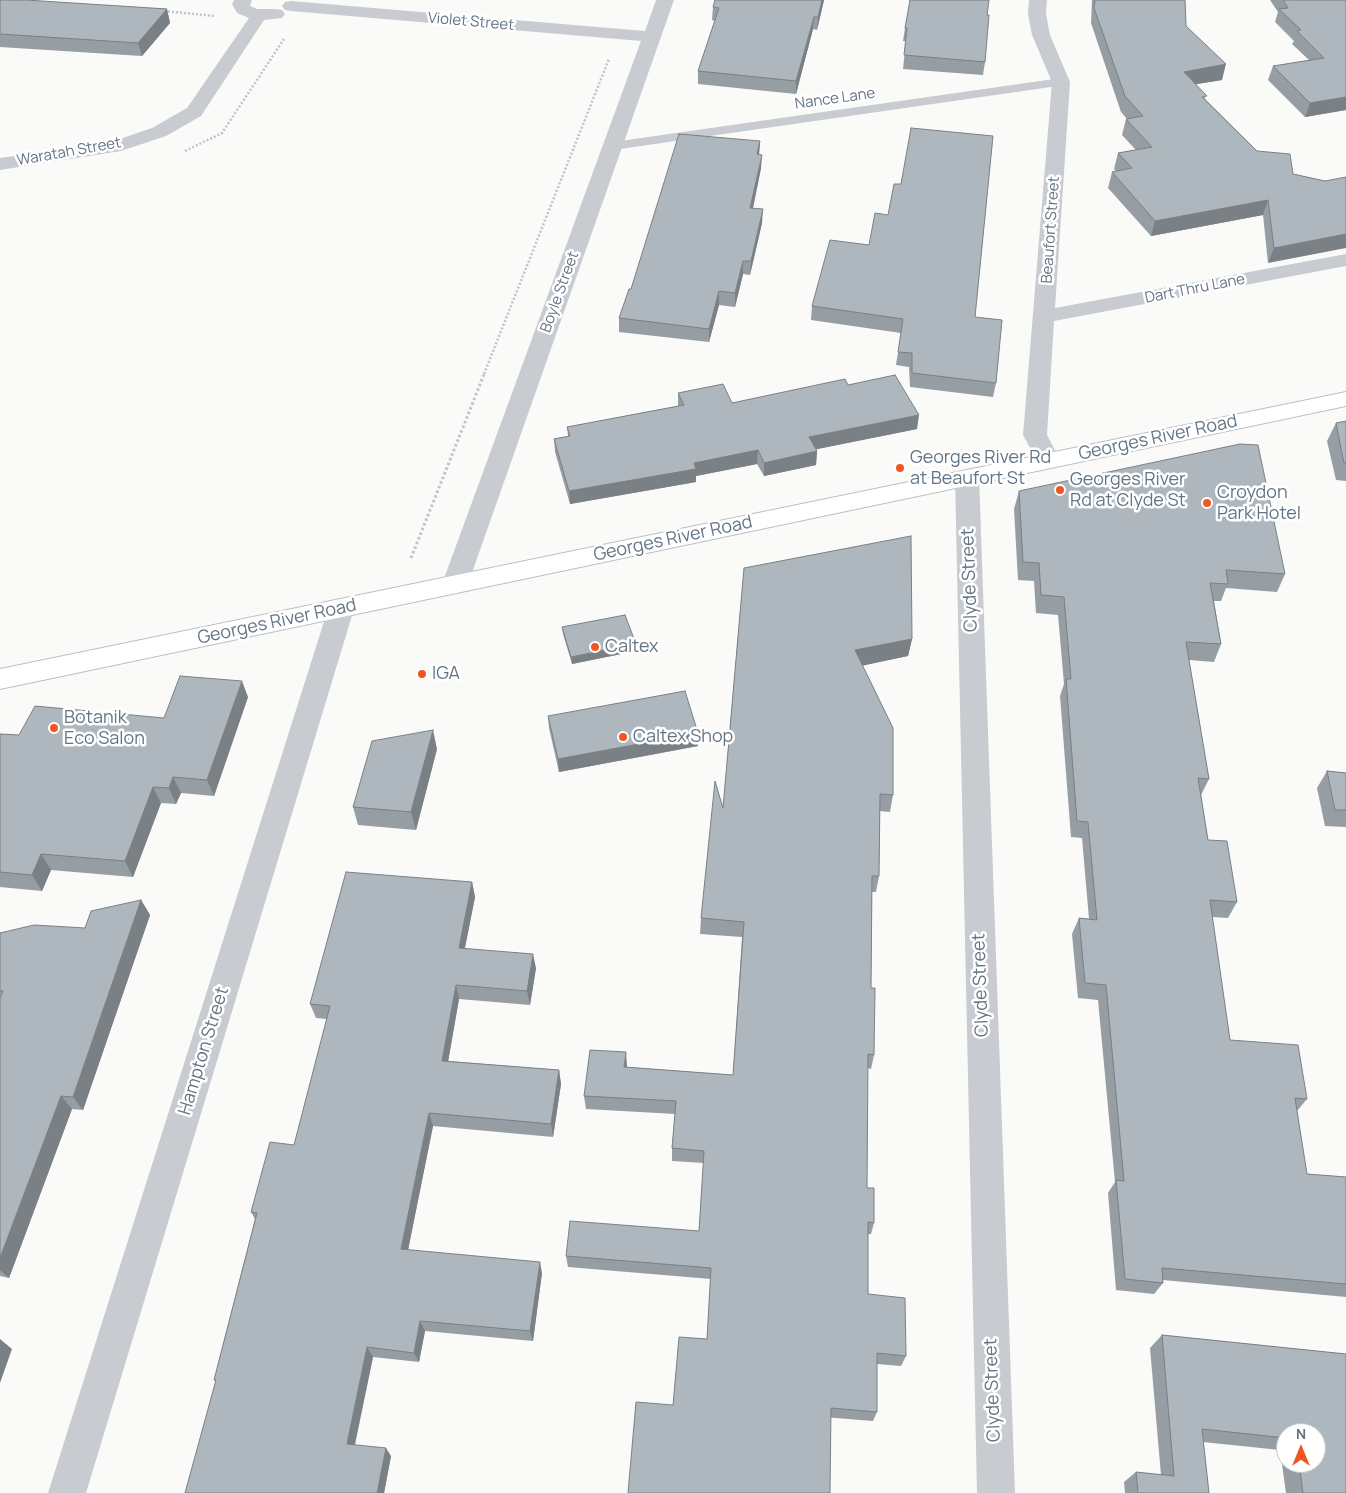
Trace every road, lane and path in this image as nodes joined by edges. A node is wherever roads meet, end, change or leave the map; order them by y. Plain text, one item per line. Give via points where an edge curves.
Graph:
1 (243, 0) edge
2 (665, 0) edge
3 (1038, 0) edge
4 (292, 3) edge
5 (160, 11) edge
6 (259, 15) junction
7 (218, 16) dead end
8 (652, 37) junction
9 (284, 38) dead end
10 (609, 58) dead end
11 (1061, 82) junction
12 (613, 146) junction
13 (181, 152) dead end
14 (0, 164) edge
15 (1346, 260) edge
16 (1044, 316) junction
17 (1346, 399) edge
18 (1048, 460) junction
19 (967, 477) junction
20 (411, 558) dead end
21 (455, 584) junction
22 (341, 608) junction
23 (0, 679) edge
24 (67, 1493) edge
25 (996, 1493) edge

1 - 6 street via 243,9
2 - 8 street, Boyle Street
3 - 11 street, Beaufort Street via 1041,35
4 - 6 street via 278,13
4 - 8 street, Violet Street
5 - 7 path
6 - 14 street, Waratah Street via 194,112 159,132 114,147
8 - 12 street, Boyle Street
9 - 13 path via 222,134
10 - 20 path
11 - 12 lane, Nance Lane
11 - 16 street, Beaufort Street
12 - 21 street, Boyle Street
15 - 16 street, Dart Thru Lane
16 - 18 street, Beaufort Street via 1035,435
17 - 18 main road, Georges River Road
18 - 19 main road, Georges River Road
19 - 21 main road, Georges River Road
19 - 25 street, Clyde Street
21 - 22 main road, Georges River Road
22 - 23 main road, Georges River Road
22 - 24 street, Hampton Street

